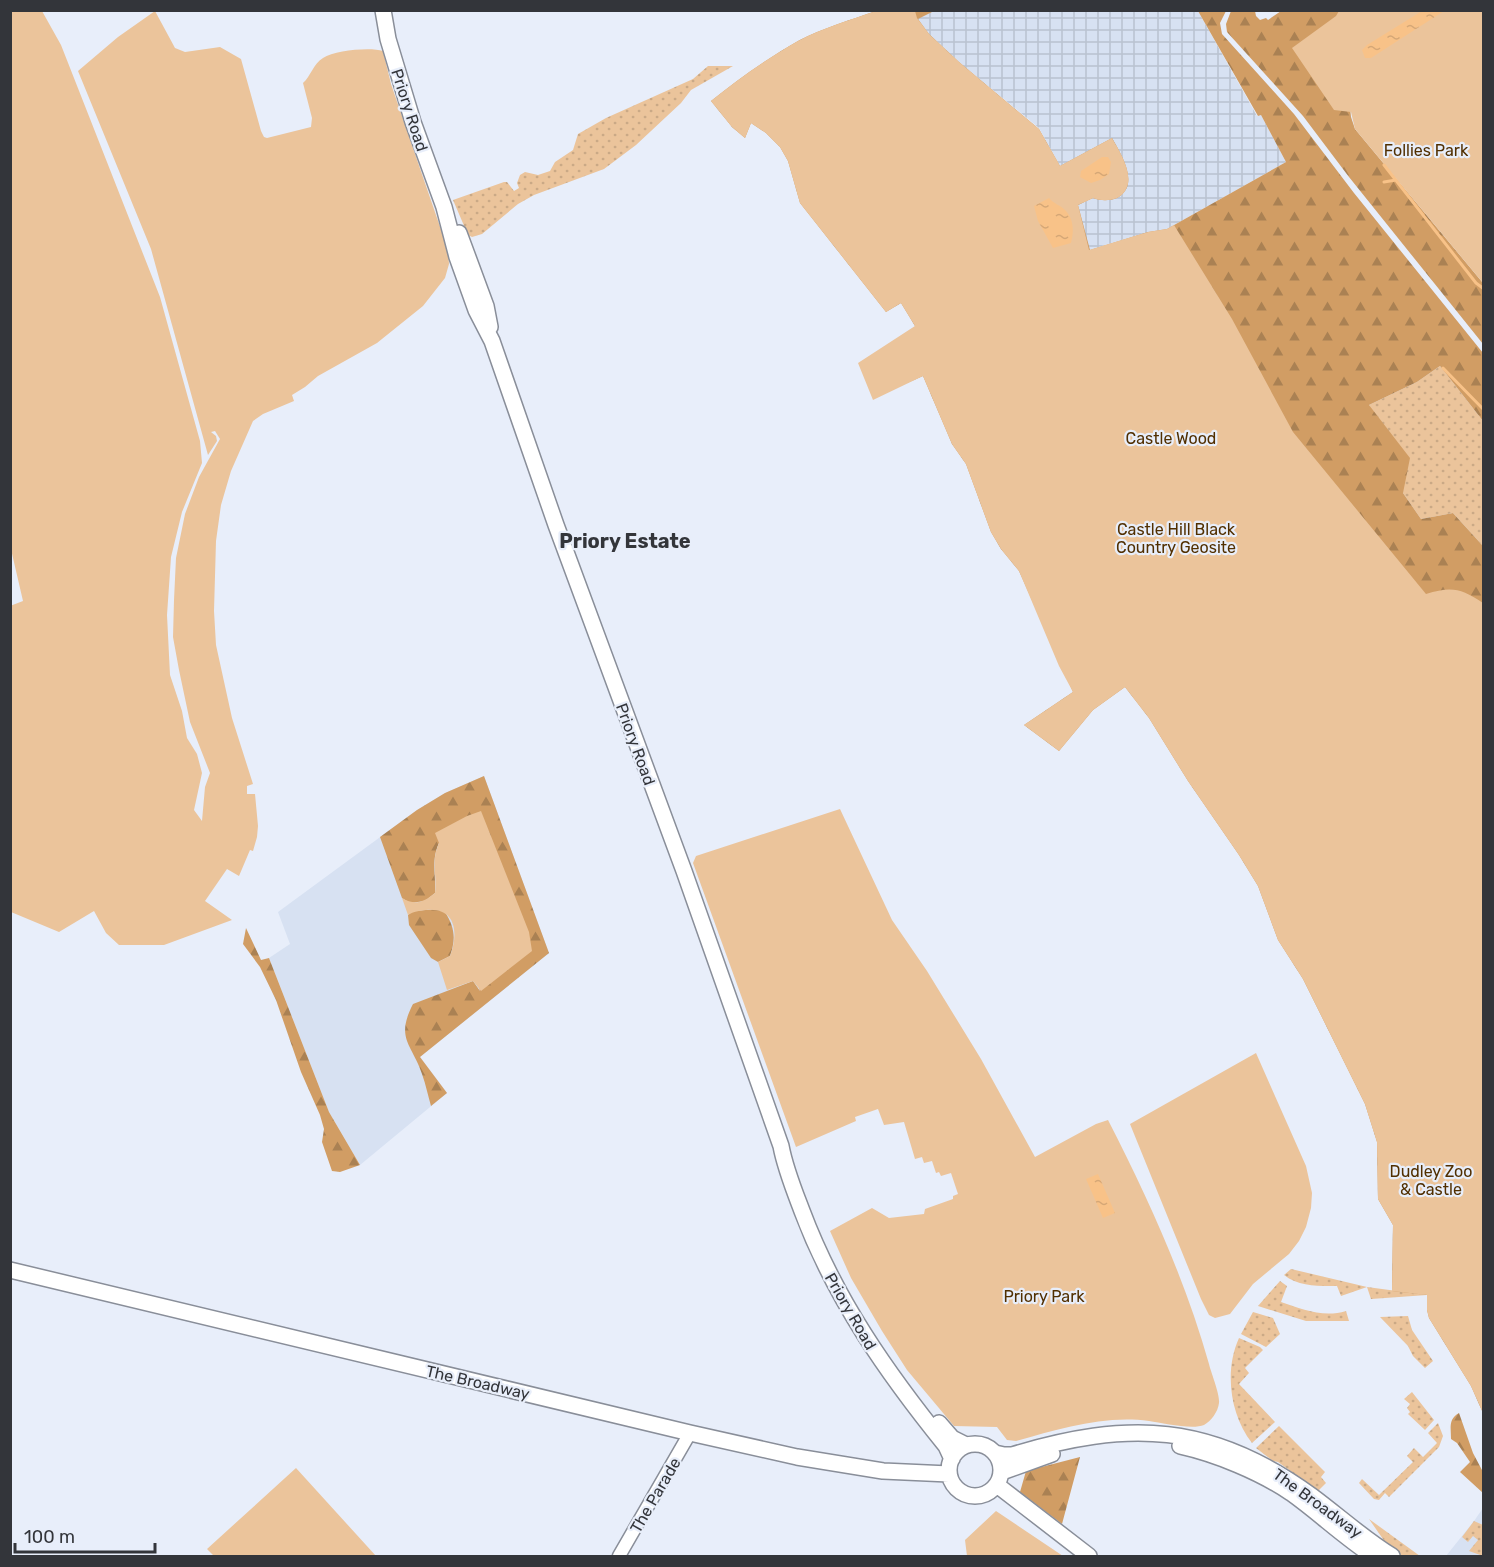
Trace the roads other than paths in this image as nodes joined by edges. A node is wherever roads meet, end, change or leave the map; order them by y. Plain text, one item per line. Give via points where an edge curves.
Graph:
1 (383, 10) edge
2 (781, 1146) junction
3 (10, 1270) edge
4 (690, 1433) junction
5 (966, 1445) junction
6 (995, 1453) junction
7 (950, 1466) junction
8 (999, 1479) junction
9 (1356, 1531) junction
10 (619, 1557) edge
11 (1089, 1557) edge
12 (1373, 1557) edge
13 (1385, 1557) edge
14 (1392, 1557) edge

1 - 2 main road, Priory Road via 388,39 457,257 492,341
2 - 5 main road, Priory Road via 792,1161 823,1240 858,1309 922,1402 952,1438
2 - 7 main road, Priory Road via 814,1242 845,1305 886,1369 946,1446
3 - 4 main road, The Broadway
4 - 7 main road, The Broadway via 883,1471
4 - 10 street, The Parade
5 - 6 main road via 977,1443
5 - 7 main road
6 - 8 main road via 1002,1465
6 - 9 main road, The Broadway via 1012,1455 1110,1433 1160,1434 1202,1441 1276,1471
7 - 8 main road via 953,1485 969,1496 985,1494
8 - 11 main road
8 - 12 main road, The Broadway via 1051,1454 1106,1443 1162,1443 1191,1449 1270,1480
9 - 13 main road via 1359,1538
9 - 14 main road, The Broadway

